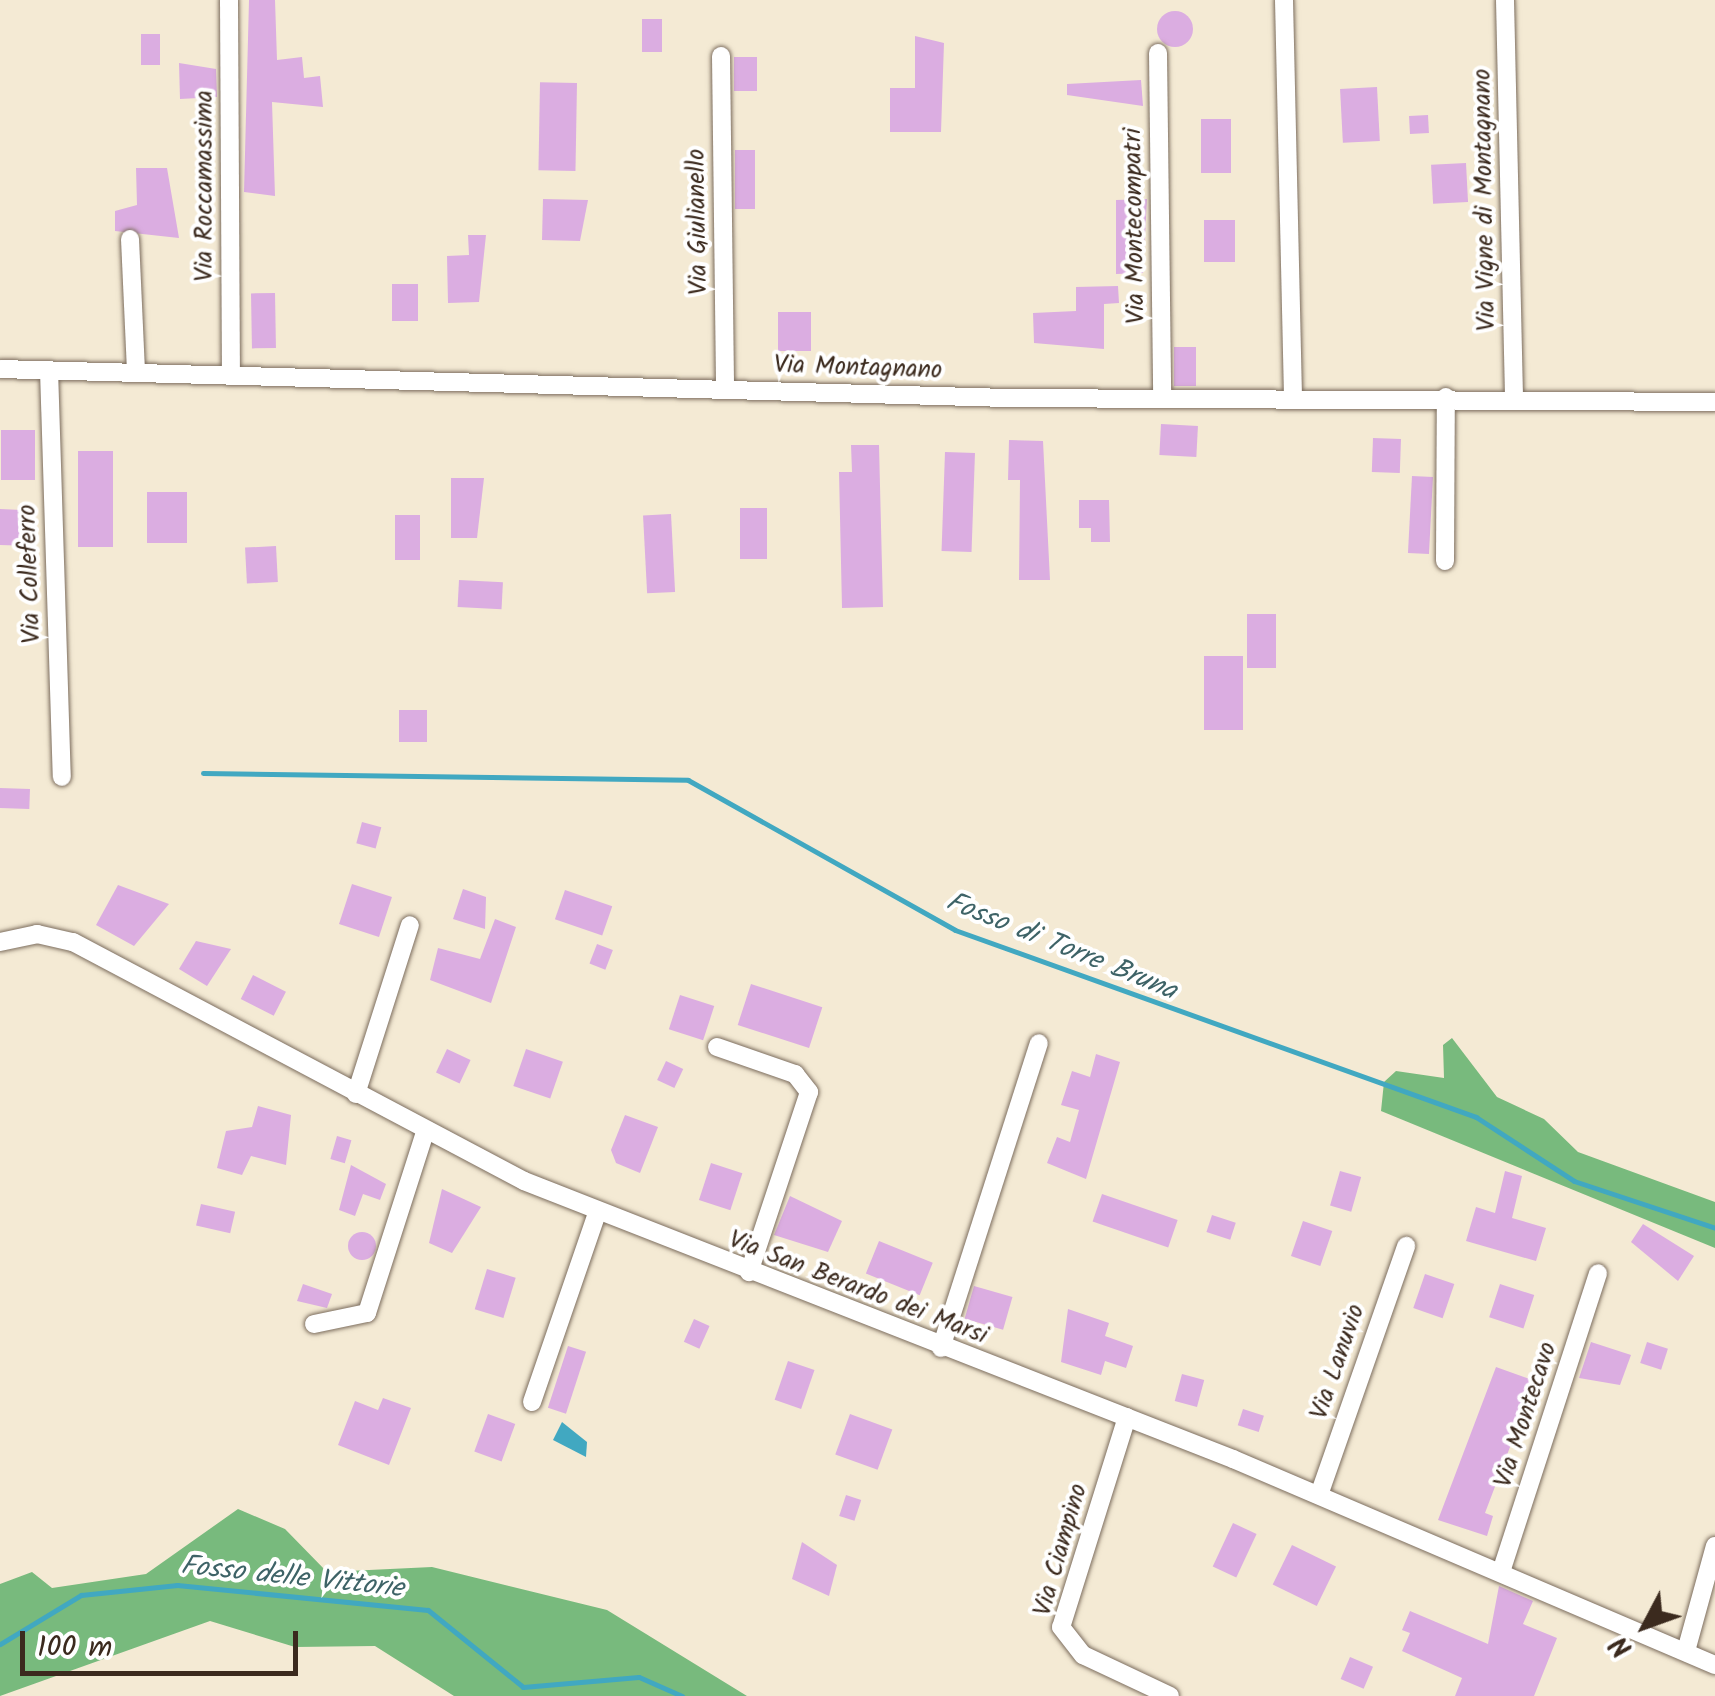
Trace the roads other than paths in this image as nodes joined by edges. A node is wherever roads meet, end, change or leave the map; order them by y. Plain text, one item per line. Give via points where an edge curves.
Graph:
1 (228, 0) edge
2 (1284, 0) edge
3 (1505, 0) edge
4 (1158, 53) dead end
5 (721, 56) dead end
6 (130, 239) dead end
7 (0, 370) edge
8 (49, 370) junction
9 (136, 371) junction
10 (231, 372) junction
11 (725, 387) junction
12 (1293, 397) junction
13 (1446, 397) junction
14 (1162, 398) junction
15 (1514, 398) junction
16 (1715, 402) edge
17 (1445, 562) dead end
18 (62, 777) dead end
19 (410, 925) dead end
20 (0, 942) edge
21 (1039, 1043) dead end
22 (716, 1048) dead end
23 (356, 1094) junction
24 (425, 1132) junction
25 (597, 1213) junction
26 (1406, 1246) dead end
27 (750, 1272) junction
28 (1598, 1273) dead end
29 (314, 1324) dead end
30 (941, 1348) junction
31 (532, 1402) dead end
32 (1127, 1417) junction
33 (1318, 1495) junction
34 (1715, 1546) edge
35 (1501, 1572) junction
36 (1686, 1652) junction
37 (1715, 1664) edge
38 (1170, 1696) edge

1 - 10 street, Via Roccamassima
2 - 12 street
3 - 15 street, Via Vigne di Montagnano
4 - 14 street, Via Montecompatri
5 - 11 street, Via Giulianello
6 - 9 street
7 - 8 street, Via Montagnano
8 - 9 street, Via Montagnano
8 - 18 street, Via Colleferro
9 - 10 street, Via Montagnano
10 - 11 street, Via Montagnano
11 - 14 street, Via Montagnano
12 - 13 street, Via Montagnano
12 - 14 street, Via Montagnano
13 - 15 street, Via Montagnano
13 - 17 street
15 - 16 street, Via Montagnano
19 - 23 street
20 - 23 street, Via San Berardo dei Marsi via 37,934 78,944
21 - 30 street
22 - 27 street via 795,1074 808,1092
23 - 24 street, Via San Berardo dei Marsi
24 - 25 street, Via San Berardo dei Marsi
24 - 29 street via 367,1314
25 - 27 street, Via San Berardo dei Marsi
25 - 31 street
26 - 33 street, Via Lanuvio
27 - 30 street, Via San Berardo dei Marsi
28 - 35 street, Via Montecavo
30 - 32 street, Via San Berardo dei Marsi
32 - 33 street, Via San Berardo dei Marsi
32 - 38 street, Via Ciampino via 1062,1634 1082,1655
33 - 35 street, Via San Berardo dei Marsi
34 - 36 street
35 - 36 street, Via San Berardo dei Marsi
36 - 37 street, Via San Berardo dei Marsi

